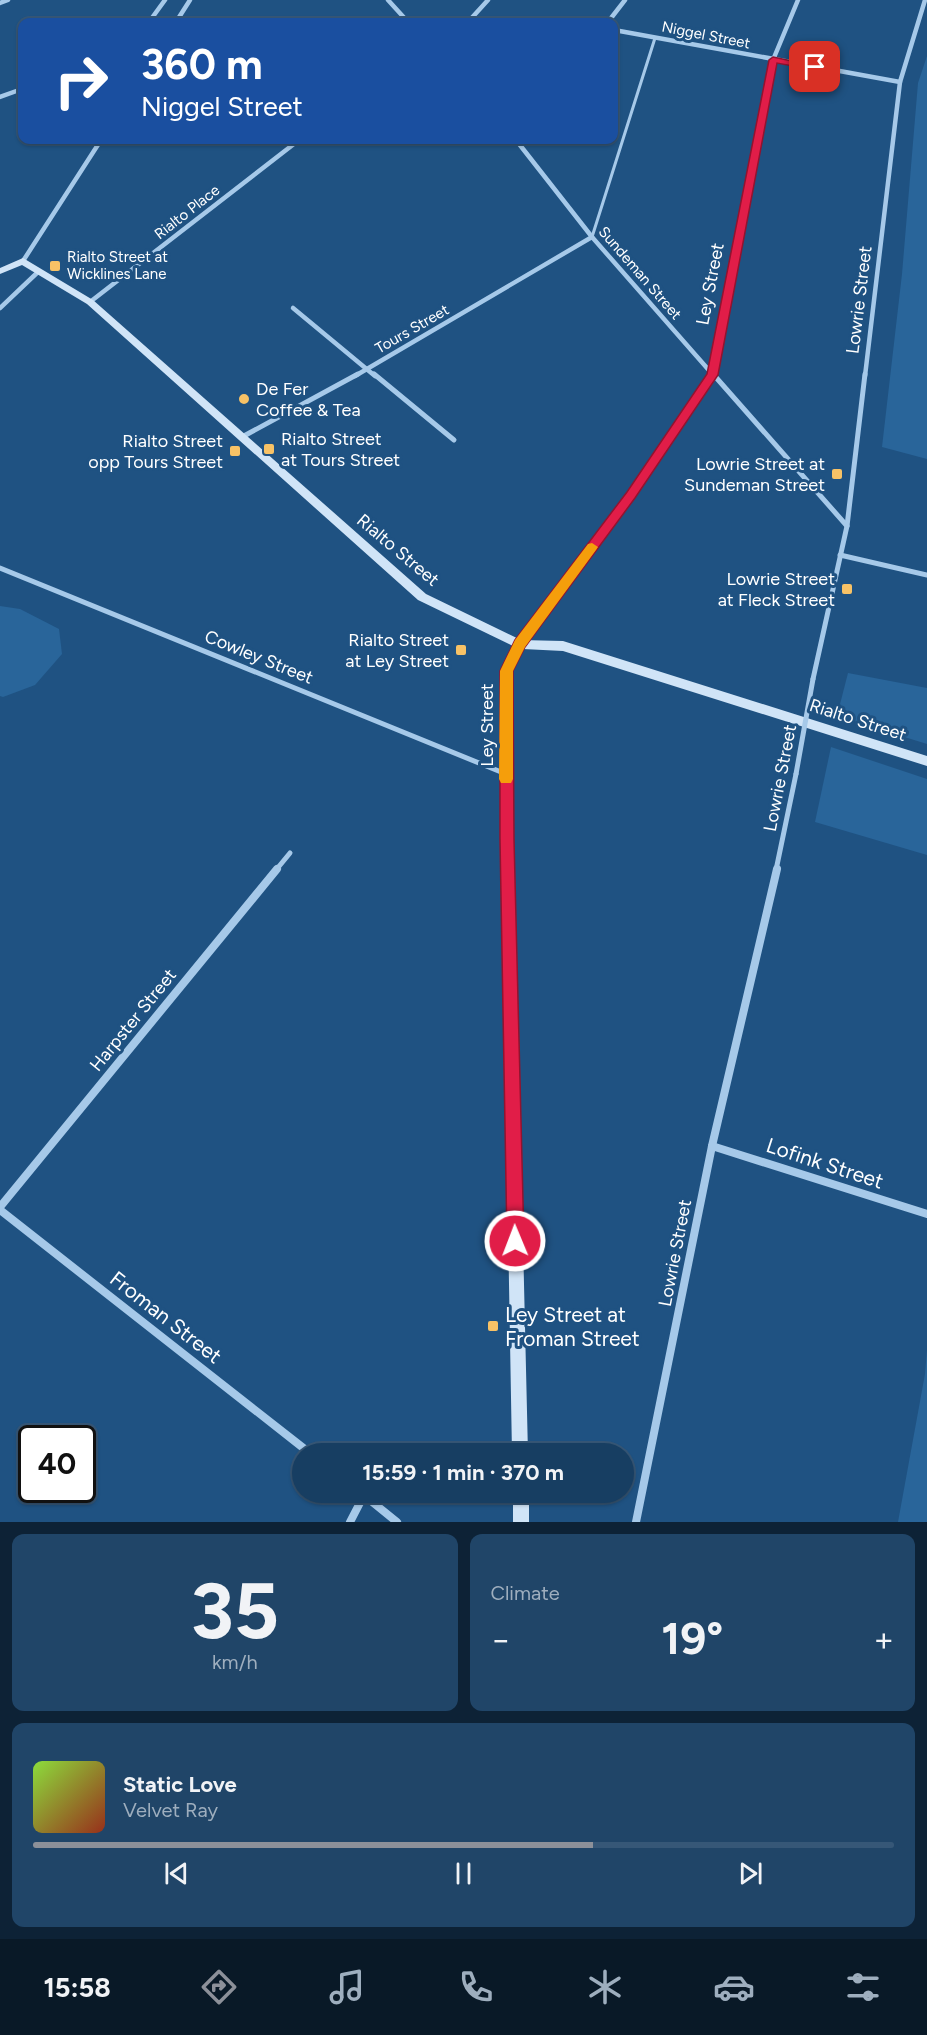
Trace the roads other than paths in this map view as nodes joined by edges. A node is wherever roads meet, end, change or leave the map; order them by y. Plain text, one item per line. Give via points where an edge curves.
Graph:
1 (8, 0) edge
2 (165, 0) edge
3 (190, 0) edge
4 (388, 0) edge
5 (488, 0) edge
6 (625, 0) edge
7 (798, 0) edge
8 (925, 0) edge
9 (0, 3) edge
10 (152, 18) edge
11 (179, 18) edge
12 (404, 18) edge
13 (472, 18) edge
14 (611, 18) edge
15 (618, 31) edge
16 (655, 38) junction
17 (773, 60) junction
18 (900, 82) junction
19 (18, 90) edge
20 (0, 97) edge
21 (98, 144) edge
22 (294, 144) edge
23 (519, 144) edge
24 (592, 237) junction
25 (23, 261) junction
26 (0, 271) edge
27 (39, 271) junction
28 (90, 302) junction
29 (0, 308) edge
30 (293, 308) dead end
31 (367, 369) junction
32 (712, 375) junction
33 (242, 437) junction
34 (453, 440) dead end
35 (847, 526) junction
36 (840, 555) junction
37 (0, 568) edge
38 (927, 575) edge
39 (520, 644) junction
40 (927, 761) edge
41 (506, 774) junction
42 (290, 853) dead end
43 (712, 1146) junction
44 (0, 1208) edge
45 (927, 1214) edge
46 (296, 1443) edge
47 (520, 1443) edge
48 (358, 1503) edge
49 (373, 1503) edge
50 (521, 1503) edge
51 (350, 1522) edge
52 (397, 1522) edge
53 (521, 1522) edge
54 (636, 1522) edge

1 - 9 street
2 - 10 street
3 - 11 street
4 - 12 street
5 - 13 street
6 - 14 street
7 - 17 street, Ley Street
8 - 18 street, Lowrie Street
15 - 16 street, Niggel Street
16 - 17 street, Niggel Street
16 - 24 lane
17 - 18 street, Niggel Street
17 - 32 street, Ley Street
18 - 35 street, Lowrie Street
19 - 20 street
21 - 25 street
22 - 28 street, Rialto Place
23 - 24 street, Sundeman Street
24 - 31 street, Tours Street
24 - 32 street, Sundeman Street
25 - 26 street
25 - 27 street, Rialto Street
27 - 28 street, Rialto Street
27 - 29 street
28 - 33 street, Rialto Street
30 - 31 street
31 - 33 street, Tours Street
31 - 34 street
32 - 35 street, Sundeman Street
32 - 39 street, Ley Street via 631,495
33 - 39 street, Rialto Street via 422,597
35 - 36 street, Lowrie Street
36 - 38 street
36 - 43 street, Lowrie Street, bridge via 786,827
37 - 41 street, Cowley Street
39 - 40 street, Rialto Street via 563,646
39 - 41 street, Ley Street via 506,671
41 - 47 street, Ley Street
42 - 44 street, Harpster Street
43 - 45 street, Lofink Street
43 - 54 street, Lowrie Street
44 - 46 street, Froman Street
48 - 51 street
49 - 52 street
50 - 53 street

